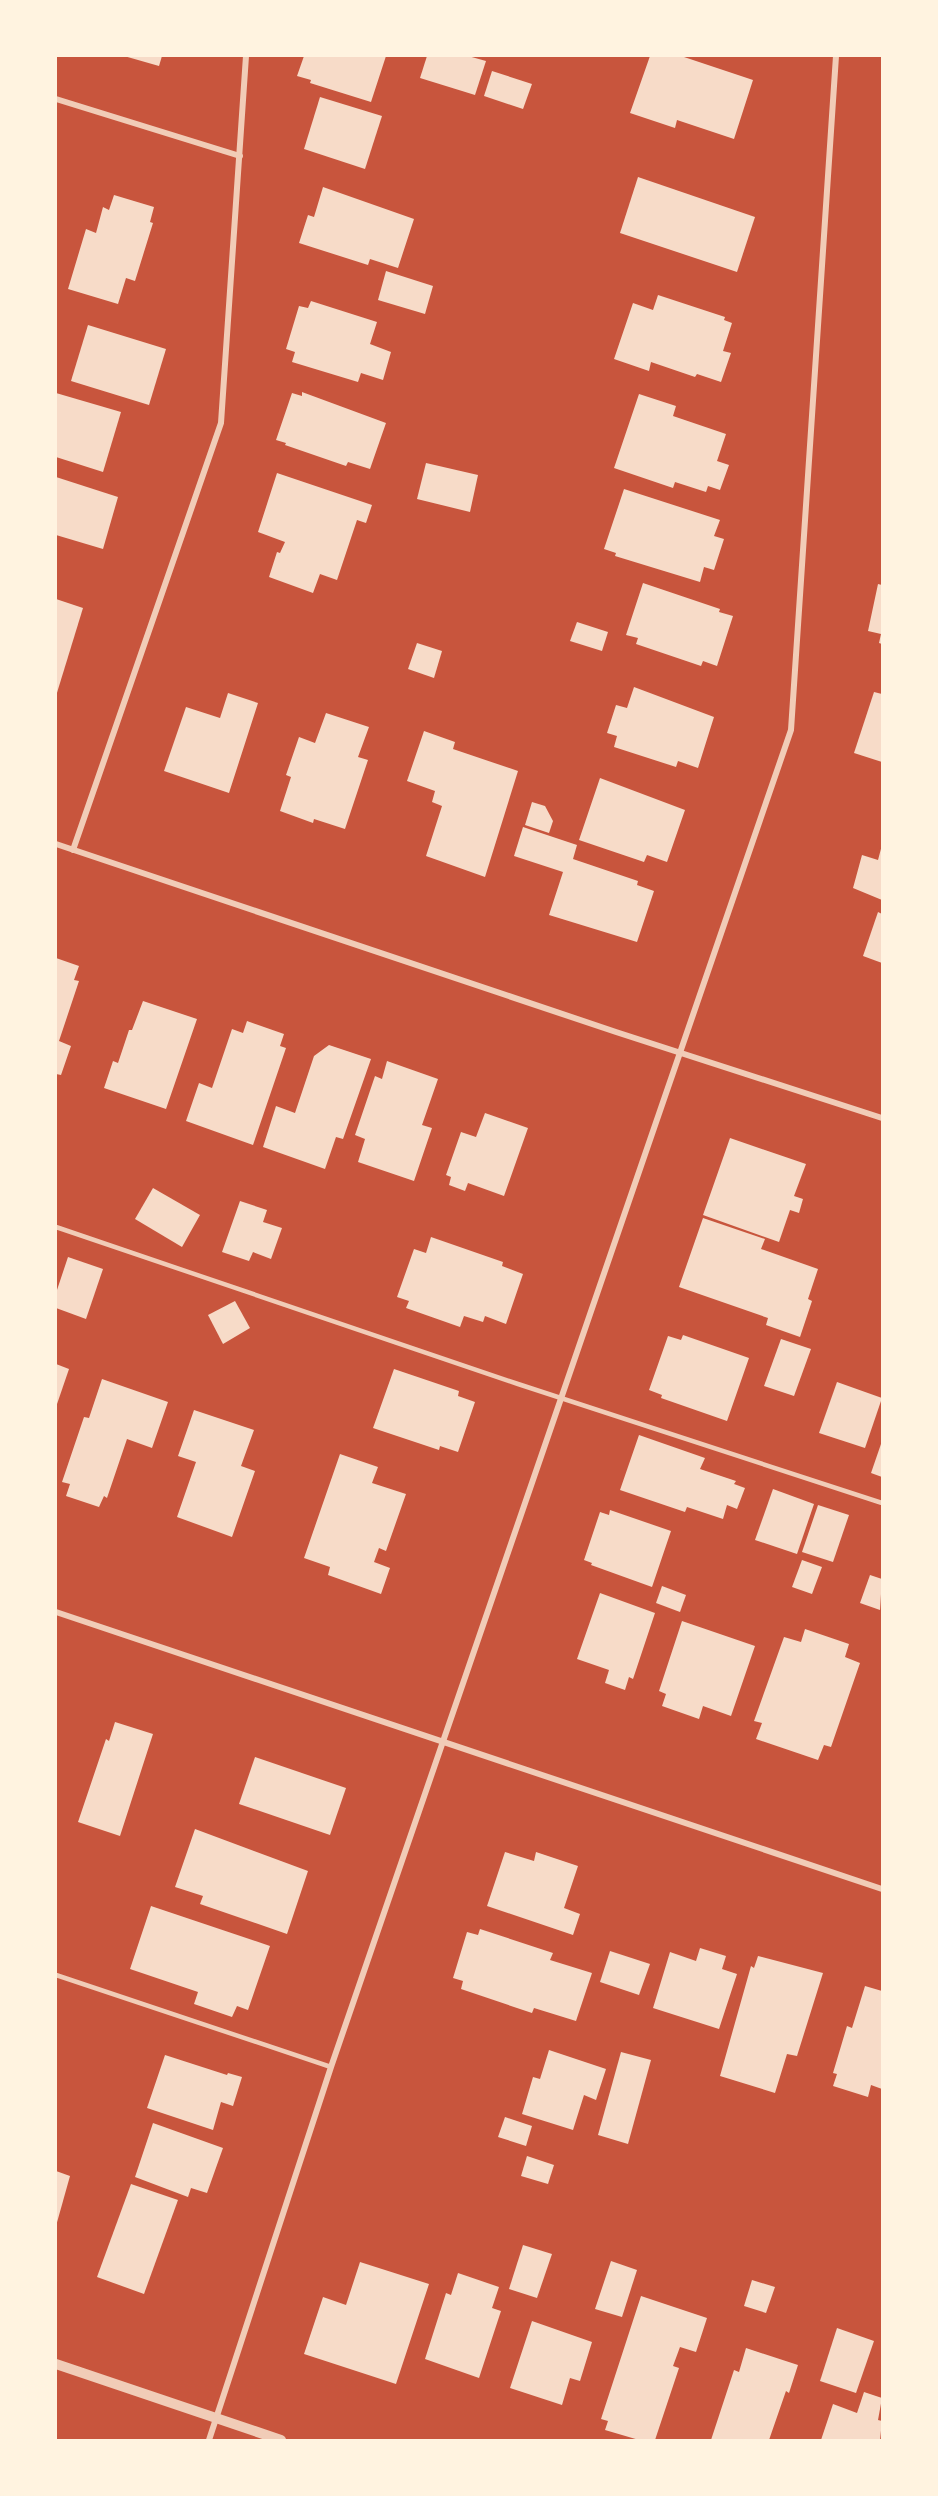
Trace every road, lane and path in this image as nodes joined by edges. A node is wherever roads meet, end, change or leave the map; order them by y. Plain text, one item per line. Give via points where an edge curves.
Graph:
1 (246, 56) edge
2 (836, 56) edge
3 (56, 99) edge
4 (240, 156) junction
5 (56, 844) edge
6 (74, 850) junction
7 (679, 1050) junction
8 (882, 1118) edge
9 (56, 1227) edge
10 (561, 1399) junction
11 (882, 1503) edge
12 (56, 1612) edge
13 (444, 1741) junction
14 (882, 1889) edge
15 (56, 1975) edge
16 (331, 2067) junction
17 (56, 2364) edge
18 (216, 2419) junction
19 (209, 2440) edge
20 (281, 2440) edge

1 - 4 street
2 - 7 street via 791,730
3 - 4 street
4 - 6 street via 221,423
5 - 6 street
6 - 7 street
7 - 8 street
7 - 10 street
9 - 10 lane
10 - 11 lane
10 - 13 street
12 - 13 street
13 - 14 street
13 - 16 street
15 - 16 lane
16 - 18 street
17 - 18 street
18 - 19 street
18 - 20 street

